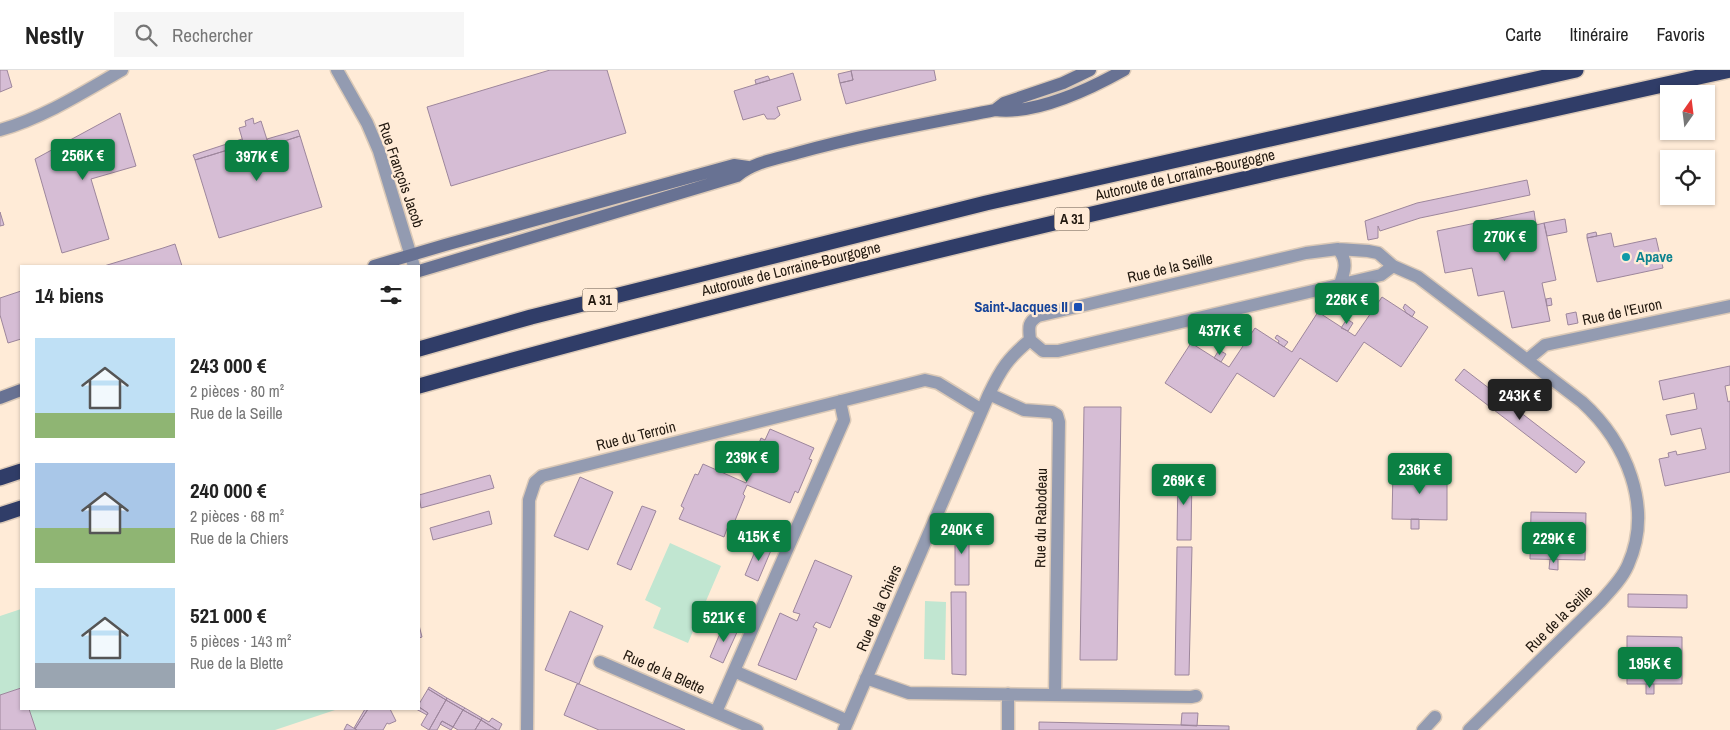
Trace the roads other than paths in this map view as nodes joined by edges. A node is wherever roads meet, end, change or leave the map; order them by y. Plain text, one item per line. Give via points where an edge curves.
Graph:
1 (122, 70) edge
2 (338, 70) edge
3 (1090, 70) edge
4 (1124, 70) edge
5 (1576, 70) edge
6 (1730, 70) edge
7 (996, 110) junction
8 (0, 130) edge
9 (748, 167) junction
10 (1338, 249) junction
11 (412, 261) edge
12 (382, 265) edge
13 (1393, 266) junction
14 (420, 271) edge
15 (1340, 284) junction
16 (1730, 306) edge
17 (1030, 340) junction
18 (420, 349) edge
19 (1527, 360) junction
20 (420, 386) edge
21 (19, 391) edge
22 (988, 394) junction
23 (0, 398) edge
24 (840, 401) junction
25 (982, 410) junction
26 (20, 470) edge
27 (0, 478) edge
28 (20, 508) edge
29 (0, 515) edge
30 (600, 662) dead end
31 (734, 671) junction
32 (866, 678) junction
33 (1008, 694) junction
34 (1055, 695) junction
35 (1196, 696) dead end
36 (716, 712) junction
37 (1435, 717) dead end
38 (846, 726) edge
39 (527, 730) edge
40 (757, 730) edge
41 (1008, 730) edge
42 (1423, 730) edge
43 (1470, 730) edge

1 - 8 street via 54,107
2 - 11 street, Rue François Jacob via 379,151
3 - 7 main road via 1064,84 1004,103
4 - 7 main road via 1064,98 1009,112
5 - 18 highway, Autoroute de Lorraine-Bourgogne / A 31 via 977,205
6 - 20 highway, Autoroute de Lorraine-Bourgogne / A 31 via 918,256 587,339
7 - 9 main road via 889,131
9 - 11 main road via 734,165
9 - 14 main road via 737,176
10 - 13 street, Rue de la Seille via 1378,254
10 - 15 street via 1346,261
10 - 17 street, Rue de la Seille via 1306,253 1038,316 1031,321
11 - 12 main road
13 - 15 street via 1381,275
13 - 19 street, Rue de la Seille via 1418,277
15 - 17 street via 1058,351 1043,351
16 - 19 street, Rue de l'Euron via 1545,345
17 - 22 street via 1006,362
19 - 43 street, Rue de la Seille via 1594,413 1616,442 1633,483 1637,501 1637,532 1627,566 1617,582
21 - 23 main road
22 - 25 street
22 - 34 street, Rue du Rabodeau via 1024,410 1052,412 1059,422
24 - 25 street, Rue du Terroin via 930,380
24 - 31 street, Rue de la Blette via 844,420
24 - 39 street, Rue du Terroin via 542,476 535,482 529,500
25 - 32 street, Rue de la Chiers
26 - 27 highway
28 - 29 highway
30 - 36 street, Rue de la Blette
31 - 36 street, Rue de la Blette
31 - 38 street
32 - 33 street via 909,693
32 - 38 street, Rue de la Chiers
33 - 34 street
33 - 41 street
34 - 35 street
36 - 40 street, Rue de la Blette
37 - 42 street

